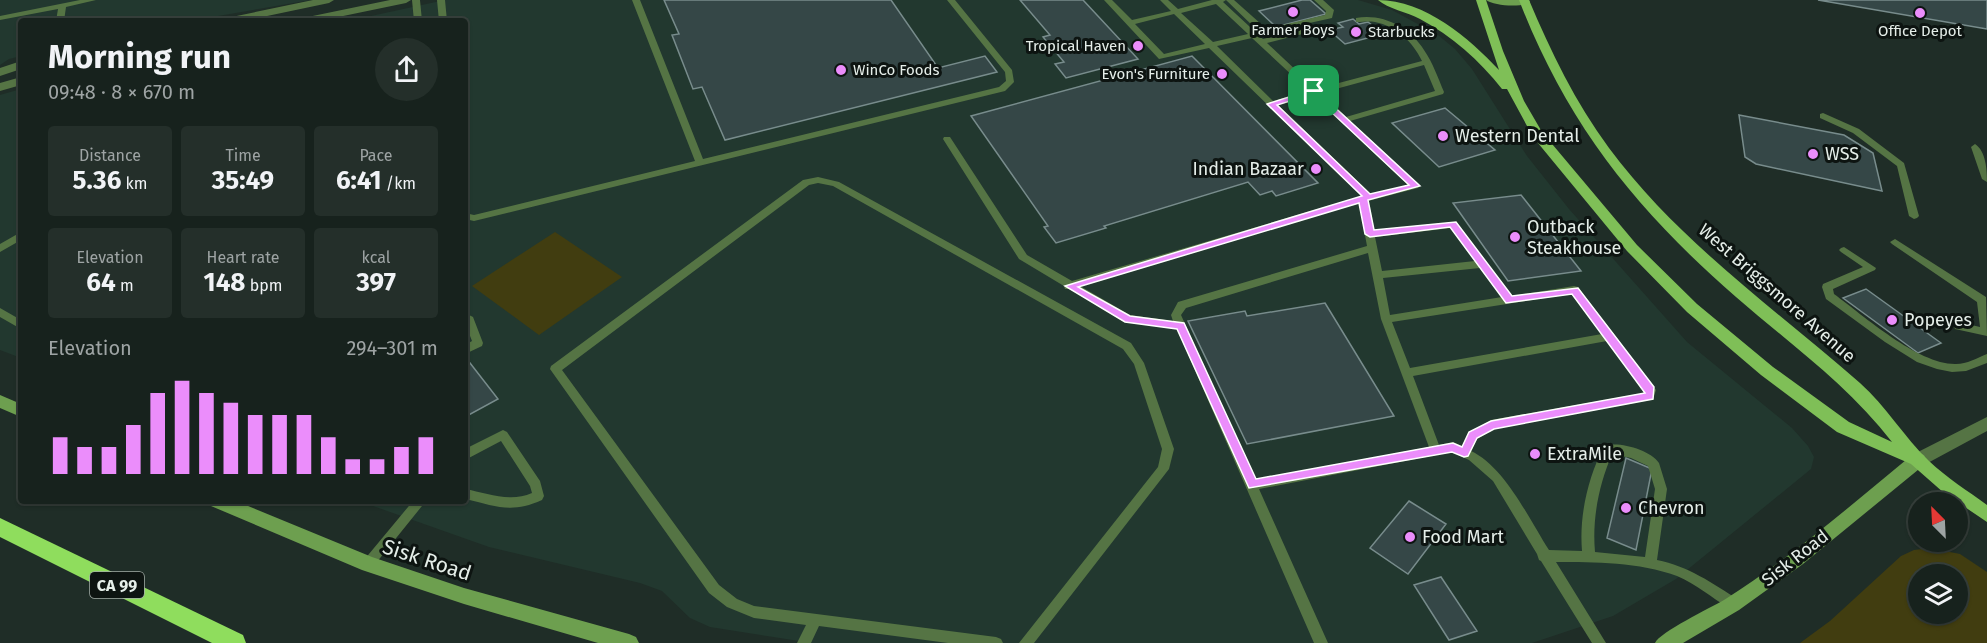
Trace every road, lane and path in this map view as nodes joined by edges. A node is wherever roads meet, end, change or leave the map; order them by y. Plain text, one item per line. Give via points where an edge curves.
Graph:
1 (92, 0) edge
2 (330, 0) edge
3 (406, 0) edge
4 (416, 0) edge
5 (441, 0) edge
6 (636, 0) edge
7 (951, 0) edge
8 (1108, 0) edge
9 (1164, 0) edge
10 (1230, 0) edge
11 (1318, 0) edge
12 (1383, 0) edge
13 (1481, 0) edge
14 (1491, 0) edge
15 (1219, 1) edge
16 (1524, 1) edge
17 (62, 6) junction
18 (34, 11) junction
19 (1176, 12) junction
20 (0, 18) edge
21 (33, 18) edge
22 (60, 18) edge
23 (242, 18) edge
24 (318, 18) edge
25 (418, 18) edge
26 (443, 18) edge
27 (1359, 20) dead end
28 (1130, 23) junction
29 (1319, 27) dead end
30 (1253, 35) junction
31 (1261, 42) junction
32 (1211, 46) junction
33 (1426, 62) junction
34 (18, 66) edge
35 (0, 72) edge
36 (18, 82) edge
37 (0, 87) edge
38 (1314, 91) junction
39 (1518, 101) junction
40 (1271, 104) junction
41 (1823, 116) dead end
42 (1344, 120) junction
43 (1842, 126) junction
44 (1850, 135) dead end
45 (947, 139) dead end
46 (1864, 145) dead end
47 (1876, 147) junction
48 (1976, 147) dead end
49 (700, 163) junction
50 (1987, 179) edge
51 (1365, 198) junction
52 (1914, 216) dead end
53 (468, 217) edge
54 (1370, 234) junction
55 (18, 237) edge
56 (1895, 242) dead end
57 (1373, 248) junction
58 (0, 249) edge
59 (1844, 250) dead end
60 (1482, 264) junction
61 (1378, 275) junction
62 (1069, 286) junction
63 (1509, 300) junction
64 (1984, 302) edge
65 (0, 312) edge
66 (468, 319) edge
67 (1386, 319) junction
68 (18, 323) edge
69 (1181, 326) junction
70 (1959, 326) dead end
71 (1986, 332) edge
72 (1610, 337) junction
73 (1987, 340) edge
74 (468, 348) edge
75 (1987, 358) edge
76 (1407, 373) junction
77 (0, 401) edge
78 (18, 410) edge
79 (1987, 423) edge
80 (1436, 451) junction
81 (468, 452) edge
82 (1464, 453) junction
83 (1918, 460) junction
84 (1253, 485) junction
85 (468, 495) edge
86 (224, 504) edge
87 (418, 504) edge
88 (1987, 515) edge
89 (0, 527) edge
90 (1544, 556) junction
91 (1589, 556) junction
92 (368, 564) junction
93 (1650, 564) junction
94 (1734, 604) junction
95 (815, 620) junction
96 (235, 643) edge
97 (629, 643) edge
98 (804, 643) edge
99 (996, 643) edge
100 (1026, 643) edge
101 (1321, 643) edge
102 (1599, 643) edge
103 (1665, 643) edge

1 - 17 lane
2 - 23 street
3 - 24 street
4 - 25 lane
5 - 26 lane
6 - 49 lane
7 - 49 lane via 1009,72 1010,82 1002,89
8 - 28 lane
9 - 19 lane
10 - 11 lane via 1258,26 1276,30 1329,16 1330,10
12 - 39 main road via 1428,19 1470,47
13 - 39 main road, West Briggsmore Avenue
14 - 16 main road
15 - 19 lane
15 - 30 lane
16 - 83 main road, West Briggsmore Avenue via 1556,73 1578,111 1639,193 1720,276 1855,388
17 - 18 lane
17 - 22 lane
18 - 20 lane
18 - 21 lane
19 - 28 lane
19 - 32 lane
27 - 33 lane via 1385,20 1419,46
28 - 32 lane via 1162,57
29 - 31 lane
30 - 31 lane
30 - 32 lane
31 - 38 lane
32 - 40 lane
33 - 38 lane
33 - 42 lane via 1440,92
34 - 35 street
36 - 37 street
38 - 40 lane
38 - 42 lane
39 - 83 main road, West Briggsmore Avenue via 1557,162 1632,248 1692,308 1767,371 1843,427
40 - 51 lane
41 - 43 lane
42 - 51 lane via 1415,186
43 - 44 lane
43 - 47 lane via 1856,131
45 - 62 lane via 1023,258
46 - 47 lane
47 - 52 lane via 1901,165
48 - 50 lane
49 - 53 lane
51 - 54 lane
51 - 62 lane
54 - 57 lane
54 - 60 lane via 1453,224
55 - 58 lane
56 - 64 lane
57 - 61 lane
57 - 69 lane via 1182,306 1176,315
59 - 75 lane via 1871,268 1827,287 1830,296 1911,355 1953,369
60 - 61 lane
60 - 63 lane
61 - 67 lane
62 - 69 lane via 1128,319
63 - 67 lane
63 - 72 lane via 1574,290
64 - 71 lane
65 - 68 lane
66 - 74 lane via 478,343
67 - 76 lane
69 - 84 lane
70 - 71 lane
71 - 73 lane
72 - 76 lane
72 - 82 lane via 1650,390 1649,396 1491,425 1473,435
76 - 80 lane
77 - 78 main road
79 - 83 street
80 - 82 lane via 1453,447
80 - 84 lane
81 - 85 lane via 503,435 536,485 538,496 523,504 509,504
82 - 90 lane via 1497,478
83 - 88 main road, West Briggsmore Avenue
83 - 94 main road, Sisk Road
84 - 101 lane
86 - 92 main road, Sisk Road
87 - 92 lane
89 - 96 highway, CA 99
90 - 91 lane
90 - 102 lane
91 - 93 lane
91 - 93 lane via 1586,534 1596,477 1608,449 1618,449 1653,463 1662,489
92 - 97 main road, Sisk Road
93 - 94 lane via 1680,572
94 - 103 main road, Sisk Road
95 - 98 lane
95 - 99 lane
95 - 100 lane via 754,612 732,603 714,589 555,369 806,182 818,180 836,184 1126,346 1139,363 1168,449 1163,469

